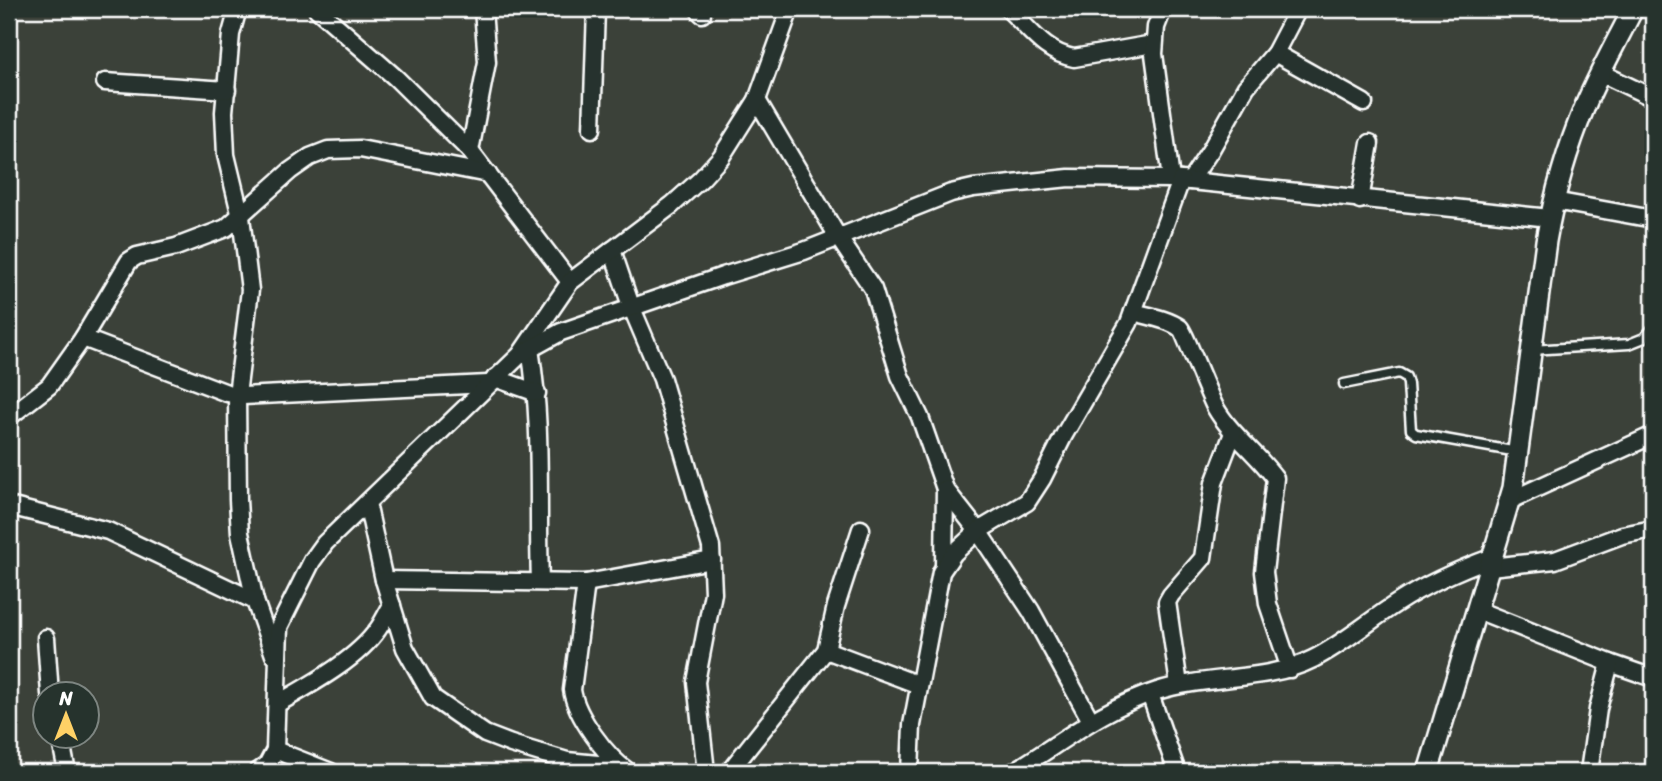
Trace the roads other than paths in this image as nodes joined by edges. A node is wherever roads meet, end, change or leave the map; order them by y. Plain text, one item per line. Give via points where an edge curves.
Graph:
1 (238, 9) edge
2 (317, 9) edge
3 (483, 9) edge
4 (597, 9) edge
5 (790, 9) edge
6 (1008, 9) edge
7 (1163, 9) edge
8 (1298, 9) edge
9 (1633, 9) edge
10 (1153, 44) junction
11 (1275, 53) junction
12 (1601, 74) junction
13 (105, 82) dead end
14 (226, 90) junction
15 (1653, 98) edge
16 (757, 100) junction
17 (1364, 103) dead end
18 (592, 129) dead end
19 (1370, 143) dead end
20 (470, 151) junction
21 (488, 174) junction
22 (1181, 180) junction
23 (1360, 200) junction
24 (1552, 210) junction
25 (241, 217) junction
26 (1653, 219) edge
27 (838, 237) junction
28 (612, 250) junction
29 (570, 282) junction
30 (631, 306) junction
31 (1133, 312) junction
32 (1653, 328) edge
33 (83, 338) junction
34 (1531, 350) junction
35 (525, 352) junction
36 (492, 381) junction
37 (1344, 384) dead end
38 (537, 393) junction
39 (237, 395) junction
40 (9, 417) edge
41 (1233, 433) junction
42 (1653, 435) edge
43 (1518, 452) junction
44 (945, 489) junction
45 (1509, 501) junction
46 (367, 503) junction
47 (9, 506) edge
48 (861, 529) dead end
49 (1653, 529) edge
50 (978, 531) junction
51 (712, 559) junction
52 (1492, 562) junction
53 (944, 566) junction
54 (384, 580) junction
55 (540, 581) junction
56 (586, 583) junction
57 (255, 601) junction
58 (392, 605) junction
59 (1477, 610) junction
60 (46, 638) dead end
61 (826, 650) junction
62 (277, 663) junction
63 (1610, 663) junction
64 (1290, 668) junction
65 (1653, 678) edge
66 (49, 680) edge
67 (919, 685) junction
68 (1179, 685) junction
69 (1150, 694) junction
70 (277, 704) junction
71 (1091, 722) junction
72 (63, 750) edge
73 (275, 750) junction
74 (624, 769) edge
75 (67, 772) edge
76 (257, 772) edge
77 (331, 772) edge
78 (706, 772) edge
79 (729, 772) edge
80 (910, 772) edge
81 (1013, 772) edge
82 (1177, 772) edge
83 (1428, 772) edge
84 (1588, 772) edge

1 - 14 street
2 - 20 street
3 - 20 street via 487,62
4 - 18 street
5 - 16 street
6 - 10 street via 1061,56 1074,58
7 - 10 street
8 - 11 street
9 - 12 street
10 - 22 street via 1155,75
11 - 17 street
11 - 22 street via 1246,87 1210,151
12 - 15 street
12 - 24 street via 1572,141
13 - 14 street
14 - 25 street via 226,155
16 - 27 street
16 - 28 street via 721,157 701,179
19 - 23 street
20 - 21 street
21 - 25 street via 360,149 328,150 290,171
21 - 29 street
22 - 23 street
22 - 27 street via 1069,177 973,188
22 - 31 street
23 - 24 street
24 - 26 street
24 - 34 street
25 - 33 street via 212,234 133,258
25 - 39 street via 250,290
27 - 30 street
27 - 44 street via 873,289 900,376
28 - 29 street
28 - 30 street
29 - 35 street
30 - 35 street via 561,332
30 - 51 street via 662,379
31 - 41 street via 1184,332 1215,407
31 - 50 street via 1027,502
32 - 34 lane via 1629,344
33 - 39 street
33 - 40 street via 50,386
34 - 43 street
35 - 36 street
35 - 38 street
36 - 38 street
36 - 39 street
36 - 46 street
37 - 43 lane via 1399,373 1408,384 1411,430 1416,434
38 - 55 street
39 - 57 street via 240,533
41 - 64 street via 1275,478 1264,572 1268,604
41 - 68 street via 1214,483 1203,558 1167,602
42 - 45 street
43 - 45 street
44 - 50 street
44 - 53 street
45 - 52 street
46 - 54 street
46 - 62 street via 312,561 279,627
47 - 57 street via 108,531
48 - 61 street via 835,606
49 - 52 street via 1622,535 1555,560
50 - 53 street
50 - 71 street via 1031,611
51 - 56 street
51 - 78 street via 713,593 696,682
52 - 59 street
52 - 64 street via 1455,571 1417,590 1314,659
53 - 67 street
54 - 55 street
54 - 58 street
55 - 56 street
56 - 74 street via 572,690 577,710
57 - 62 street
58 - 70 street via 377,631 346,661
58 - 74 street via 405,648 433,698 485,734 511,744 567,761
59 - 63 street
59 - 83 street
60 - 66 street
61 - 67 street
61 - 79 street
62 - 70 street
63 - 65 street
63 - 84 street
64 - 68 street
67 - 80 street
68 - 69 street
69 - 71 street
69 - 82 street
70 - 73 street
71 - 81 street
72 - 75 street
73 - 76 street
73 - 77 street

